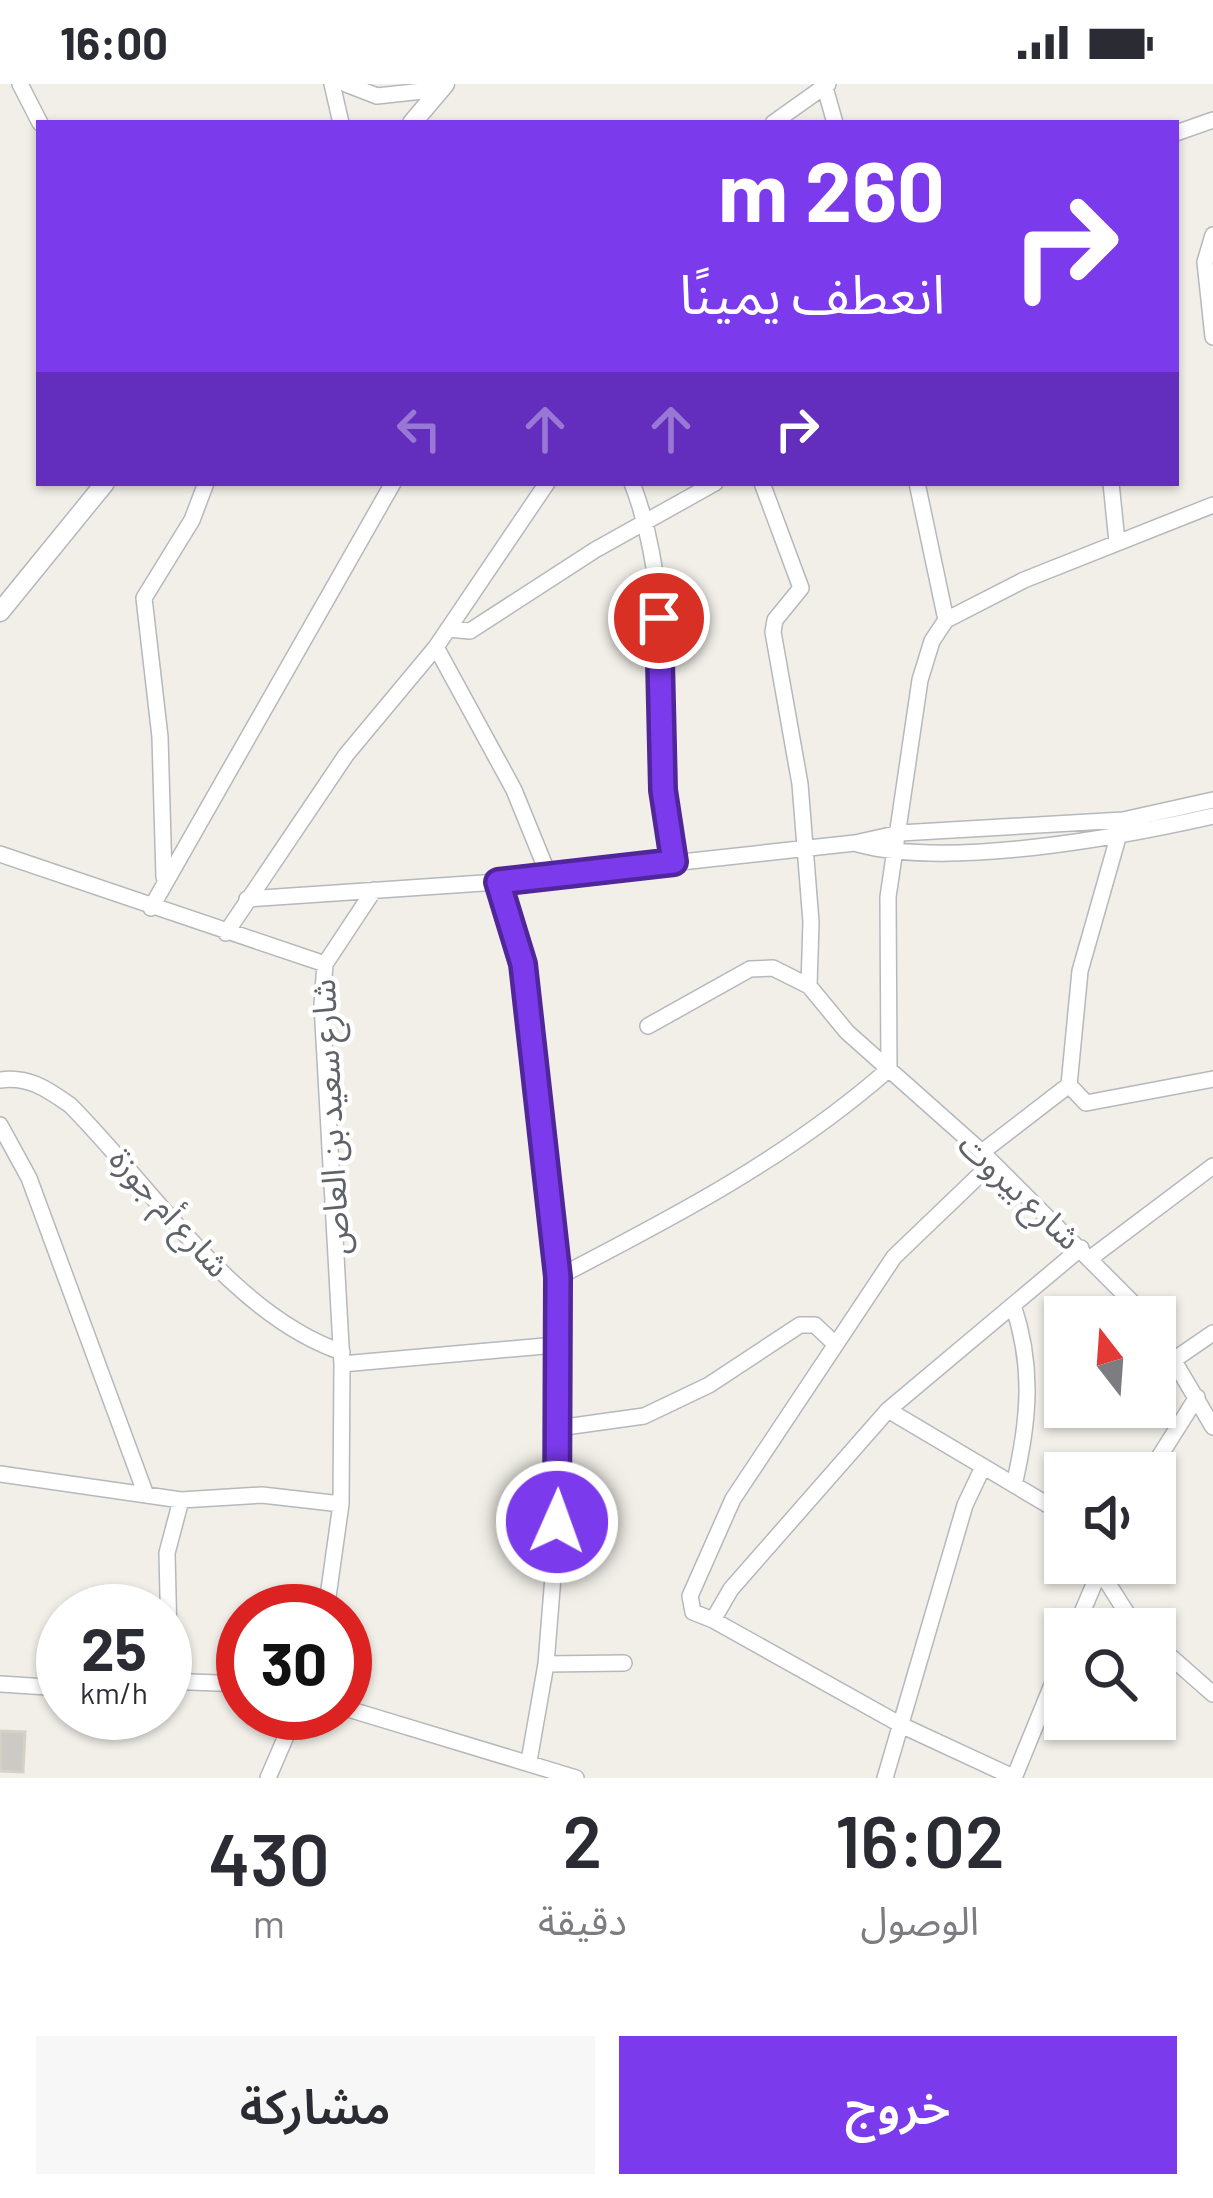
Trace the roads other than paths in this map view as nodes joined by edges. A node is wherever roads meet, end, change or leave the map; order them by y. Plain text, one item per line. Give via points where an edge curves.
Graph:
1 (20, 84) edge
2 (332, 84) edge
3 (346, 84) edge
4 (825, 85) edge
5 (443, 87) edge
6 (38, 120) edge
7 (340, 120) edge
8 (415, 120) edge
9 (777, 120) edge
10 (834, 120) edge
11 (1213, 120) edge
12 (1179, 132) edge
13 (1213, 235) edge
14 (1213, 338) edge
15 (103, 486) edge
16 (205, 486) edge
17 (391, 486) edge
18 (545, 486) edge
19 (633, 486) edge
20 (709, 486) edge
21 (763, 486) edge
22 (918, 486) edge
23 (1111, 486) edge
24 (1213, 505) edge
25 (645, 520) junction
26 (1118, 542) junction
27 (0, 612) edge
28 (946, 620) junction
29 (448, 629) junction
30 (436, 647) junction
31 (1213, 800) edge
32 (1213, 816) edge
33 (1123, 820) junction
34 (900, 833) junction
35 (1117, 838) junction
36 (855, 843) junction
37 (805, 848) junction
38 (0, 854) edge
39 (895, 854) junction
40 (674, 862) junction
41 (549, 876) junction
42 (164, 877) junction
43 (498, 882) junction
44 (374, 890) junction
45 (248, 899) junction
46 (151, 908) junction
47 (226, 933) junction
48 (325, 964) junction
49 (809, 986) junction
50 (648, 1026) dead end
51 (889, 1069) junction
52 (1213, 1079) edge
53 (0, 1080) edge
54 (1069, 1085) junction
55 (0, 1125) edge
56 (987, 1158) junction
57 (1213, 1166) edge
58 (1086, 1252) junction
59 (558, 1277) junction
60 (1127, 1296) edge
61 (1013, 1305) junction
62 (1213, 1333) edge
63 (834, 1342) junction
64 (556, 1345) junction
65 (342, 1358) junction
66 (1176, 1358) edge
67 (1176, 1361) edge
68 (1197, 1397) junction
69 (888, 1410) junction
70 (1213, 1427) edge
71 (558, 1428) junction
72 (1162, 1452) edge
73 (982, 1467) junction
74 (0, 1474) edge
75 (1014, 1485) junction
76 (146, 1495) junction
77 (181, 1500) junction
78 (1044, 1503) edge
79 (341, 1504) junction
80 (167, 1584) edge
81 (330, 1584) edge
82 (713, 1621) junction
83 (1176, 1661) edge
84 (624, 1663) dead end
85 (546, 1664) junction
86 (0, 1684) edge
87 (36, 1686) edge
88 (1213, 1694) edge
89 (1044, 1704) edge
90 (372, 1716) edge
91 (903, 1726) junction
92 (284, 1740) edge
93 (529, 1761) junction
94 (268, 1778) edge
95 (576, 1778) edge
96 (886, 1778) edge
97 (1014, 1778) edge

1 - 6 street
2 - 7 street
3 - 5 street via 377,96
4 - 9 street
4 - 10 street
5 - 8 street
11 - 12 street
13 - 14 street via 1205,262
15 - 27 street
16 - 42 street via 144,598 160,737
17 - 42 street
18 - 29 street
19 - 25 street
20 - 25 street
21 - 37 street via 801,589 773,632
22 - 28 street
23 - 26 street
24 - 26 street
25 - 29 street via 470,631
25 - 40 street via 658,590 663,790
26 - 28 street
28 - 34 street via 920,680
29 - 30 street
30 - 41 street via 514,790
30 - 45 street via 346,755
31 - 33 street
32 - 35 street
33 - 34 street
33 - 35 street
34 - 36 street
34 - 39 street
35 - 39 street
35 - 54 street via 1081,971
36 - 37 street
36 - 39 street
37 - 40 street
37 - 49 street
38 - 46 street, شارع سعيد بن العاص
39 - 51 street
40 - 41 street
41 - 43 street
42 - 46 street
43 - 44 street
43 - 59 street via 523,964
44 - 45 street
44 - 48 street
45 - 47 street
46 - 47 street, شارع سعيد بن العاص
47 - 48 street, شارع سعيد بن العاص
48 - 65 street, شارع سعيد بن العاص
49 - 50 street via 773,968 750,969
49 - 51 street, شارع بيروت
51 - 56 street, شارع بيروت
51 - 59 street via 754,1173
52 - 54 street via 1086,1103
53 - 65 street, شارع أم جوزة via 42,1085 70,1105 226,1276 283,1324
54 - 56 street
55 - 76 street via 29,1178
56 - 58 street, شارع بيروت
56 - 63 street via 894,1257
57 - 58 street
58 - 60 street, شارع بيروت
58 - 61 street
59 - 64 street
61 - 69 street
61 - 75 street via 1029,1358
62 - 66 street
63 - 71 street via 815,1325 800,1325 644,1416
63 - 82 street via 712,1541 689,1606
64 - 65 street
64 - 71 street
65 - 79 street, شارع سعيد بن العاص
67 - 68 street
68 - 70 street
68 - 72 street
69 - 73 street
69 - 82 street via 731,1588
71 - 85 street
73 - 75 street
73 - 91 street
74 - 76 street
75 - 78 street
76 - 77 street
77 - 79 street via 262,1495
77 - 80 street
79 - 81 street, شارع سعيد بن العاص
82 - 91 street
83 - 88 street
84 - 85 street
85 - 93 street
86 - 87 street
89 - 97 street
90 - 93 street
91 - 96 street
91 - 97 street
92 - 94 street
93 - 95 street

